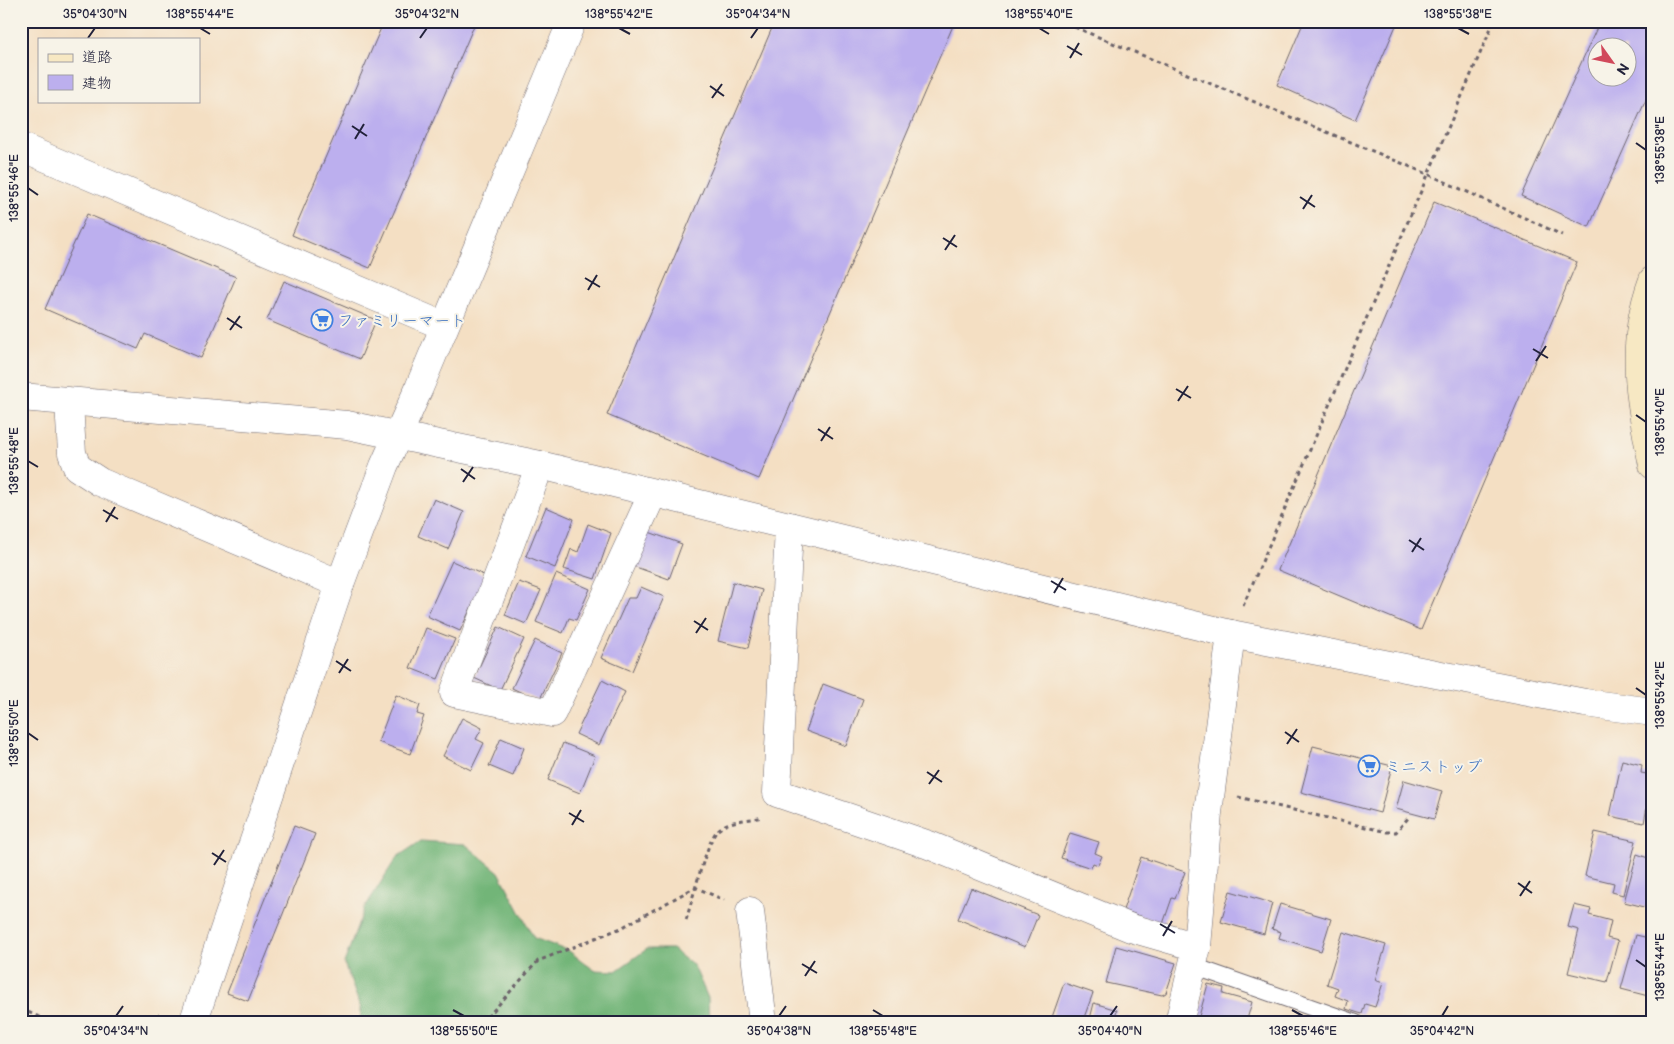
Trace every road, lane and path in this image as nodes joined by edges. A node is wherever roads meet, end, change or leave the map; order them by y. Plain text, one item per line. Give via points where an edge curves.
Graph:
1 (572, 21) edge
2 (1060, 21) edge
3 (1494, 21) edge
4 (21, 146) edge
5 (1430, 175) junction
6 (1562, 235) dead end
7 (1653, 280) edge
8 (444, 326) junction
9 (21, 398) edge
10 (69, 402) junction
11 (398, 437) junction
12 (540, 465) junction
13 (1653, 465) edge
14 (653, 493) junction
15 (788, 526) junction
16 (340, 584) junction
17 (1231, 634) junction
18 (1653, 712) edge
19 (1211, 790) junction
20 (777, 793) junction
21 (1409, 817) dead end
22 (697, 888) junction
23 (750, 911) joint
24 (686, 920) dead end
25 (1195, 956) junction
26 (21, 1009) edge
27 (53, 1023) edge
28 (193, 1023) edge
29 (482, 1023) edge
30 (763, 1023) edge
31 (1179, 1023) edge
32 (1356, 1023) edge

1 - 8 street
2 - 5 path
3 - 5 path
4 - 8 street
5 - 6 path
5 - 17 path
7 - 13 main road via 1645,301 1637,373
8 - 11 street
9 - 10 street
10 - 11 street via 347,425
10 - 16 street via 72,454 77,466 100,482
11 - 12 street
11 - 16 street
12 - 14 street
12 - 14 street via 454,693 552,713
14 - 15 street
15 - 17 street
15 - 20 street
16 - 28 street
17 - 18 street via 1585,703
17 - 19 street
19 - 21 path via 1387,832 1396,832
19 - 25 street
20 - 22 path via 776,803 767,816 730,822 717,830 708,848
20 - 25 street via 929,844
22 - 23 path
22 - 24 path
22 - 29 path via 621,928 538,962
23 - 30 street
25 - 31 street
25 - 32 lane
26 - 27 path

